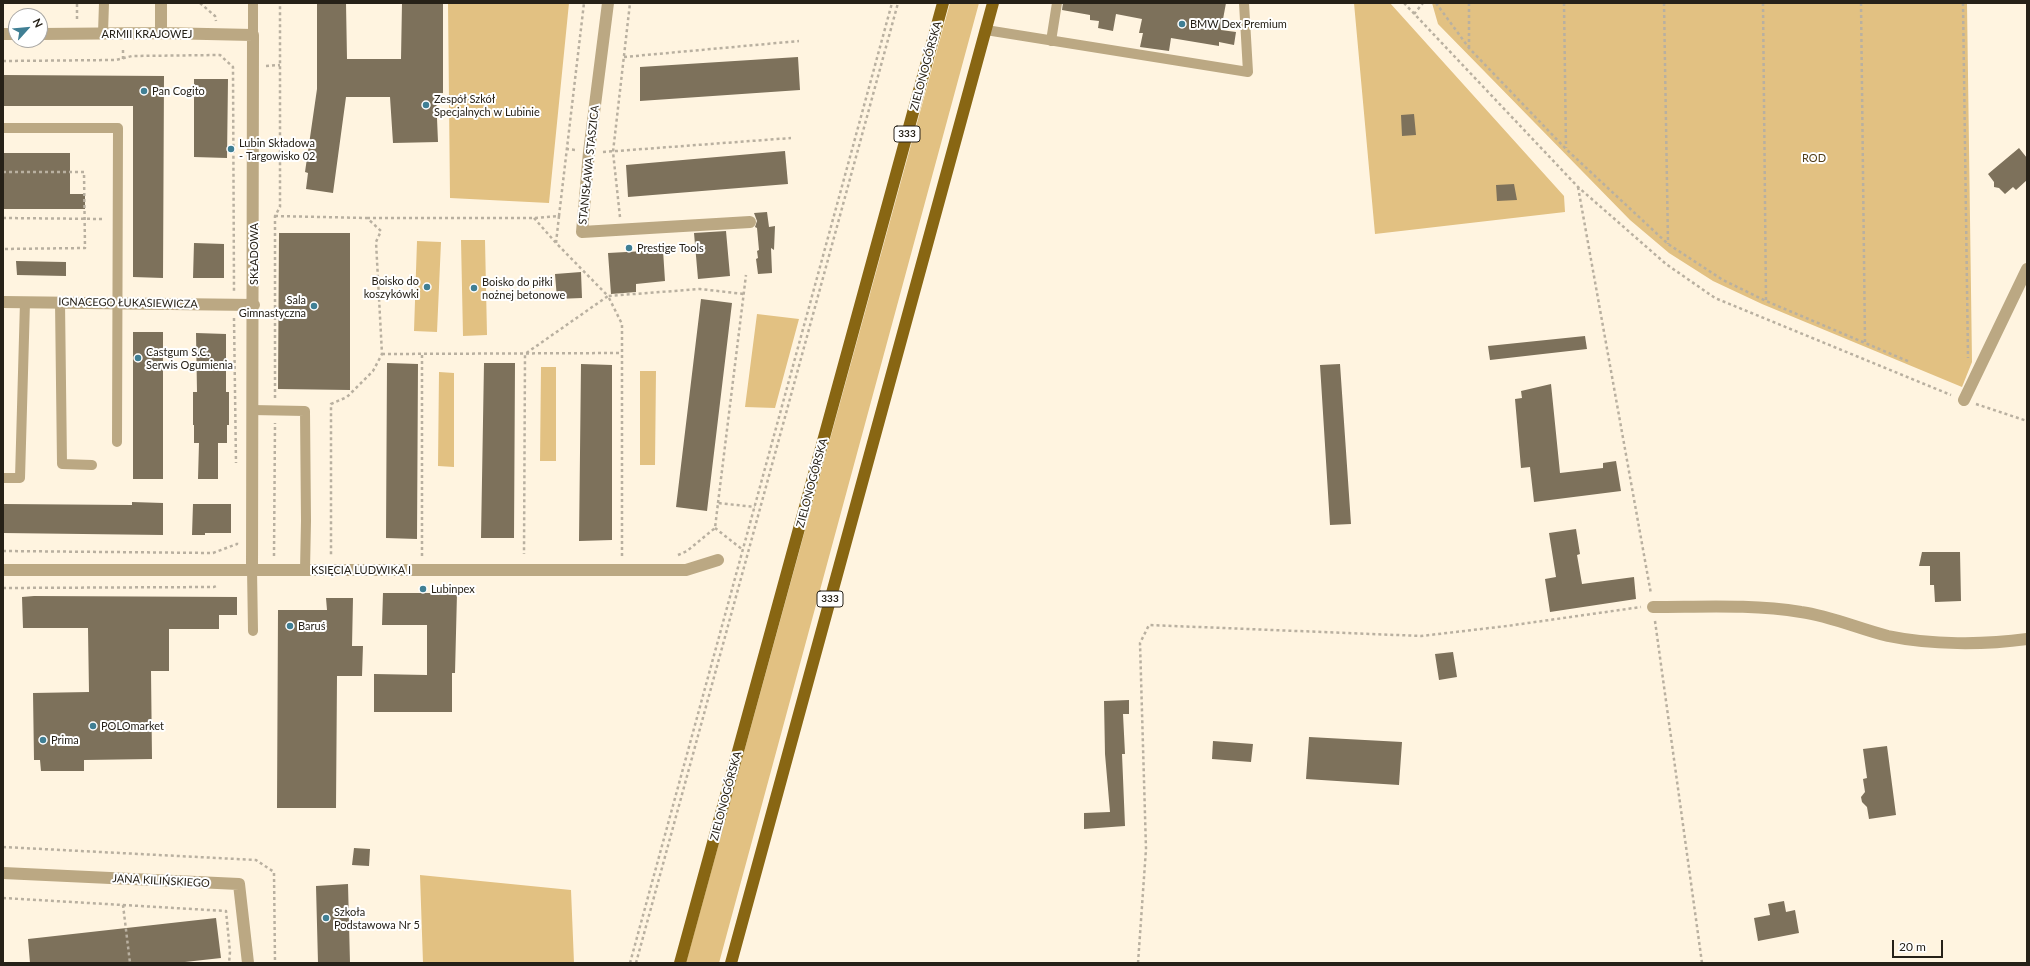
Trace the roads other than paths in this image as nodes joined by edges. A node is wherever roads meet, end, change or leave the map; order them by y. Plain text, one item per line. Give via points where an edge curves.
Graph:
1 (104, 3) edge
2 (162, 3) edge
3 (253, 3) edge
4 (608, 3) edge
5 (943, 3) edge
6 (993, 3) edge
7 (1057, 3) edge
8 (1244, 3) edge
9 (986, 30) junction
10 (103, 33) junction
11 (161, 33) junction
12 (48, 34) edge
13 (253, 35) junction
14 (1051, 41) junction
15 (3, 128) edge
16 (750, 222) dead end
17 (2027, 269) edge
18 (3, 302) edge
19 (25, 302) junction
20 (60, 302) junction
21 (117, 302) junction
22 (254, 305) junction
23 (1964, 400) road end
24 (252, 410) junction
25 (117, 442) dead end
26 (92, 465) dead end
27 (3, 478) edge
28 (718, 560) dead end
29 (3, 570) edge
30 (252, 570) junction
31 (305, 570) junction
32 (1653, 607) road end
33 (253, 631) dead end
34 (2027, 639) edge
35 (3, 873) edge
36 (248, 963) edge
37 (680, 963) edge
38 (731, 963) edge

1 - 10 lane
2 - 11 street
3 - 13 lane
4 - 16 street, STANISŁAWA STASZICA via 589,152 582,232
5 - 37 main road, ZIELONOGÓRSKA / 333
6 - 9 main road, 333
7 - 14 lane
8 - 14 lane via 1248,72
9 - 14 lane
9 - 38 main road, 333
10 - 11 street, ARMII KRAJOWEJ
10 - 12 street, ARMII KRAJOWEJ
11 - 13 street, ARMII KRAJOWEJ
13 - 22 street, SKŁADOWA
15 - 21 lane via 118,128
17 - 23 street
18 - 19 street, IGNACEGO ŁUKASIEWICZA
19 - 20 street, IGNACEGO ŁUKASIEWICZA
19 - 27 lane via 20,478
20 - 21 street, IGNACEGO ŁUKASIEWICZA
20 - 26 lane via 62,464
21 - 22 street, IGNACEGO ŁUKASIEWICZA
21 - 25 lane
22 - 24 street, SKŁADOWA
24 - 30 street, SKŁADOWA
24 - 31 lane via 305,411
28 - 31 street, KSIĘCIA LUDWIKA I via 686,570
29 - 30 street, KSIĘCIA LUDWIKA I
30 - 31 street, KSIĘCIA LUDWIKA I
30 - 33 lane
32 - 34 street via 1760,608 1802,612 1888,636 1919,640 1981,643
35 - 36 street, JANA KILIŃSKIEGO via 239,884

